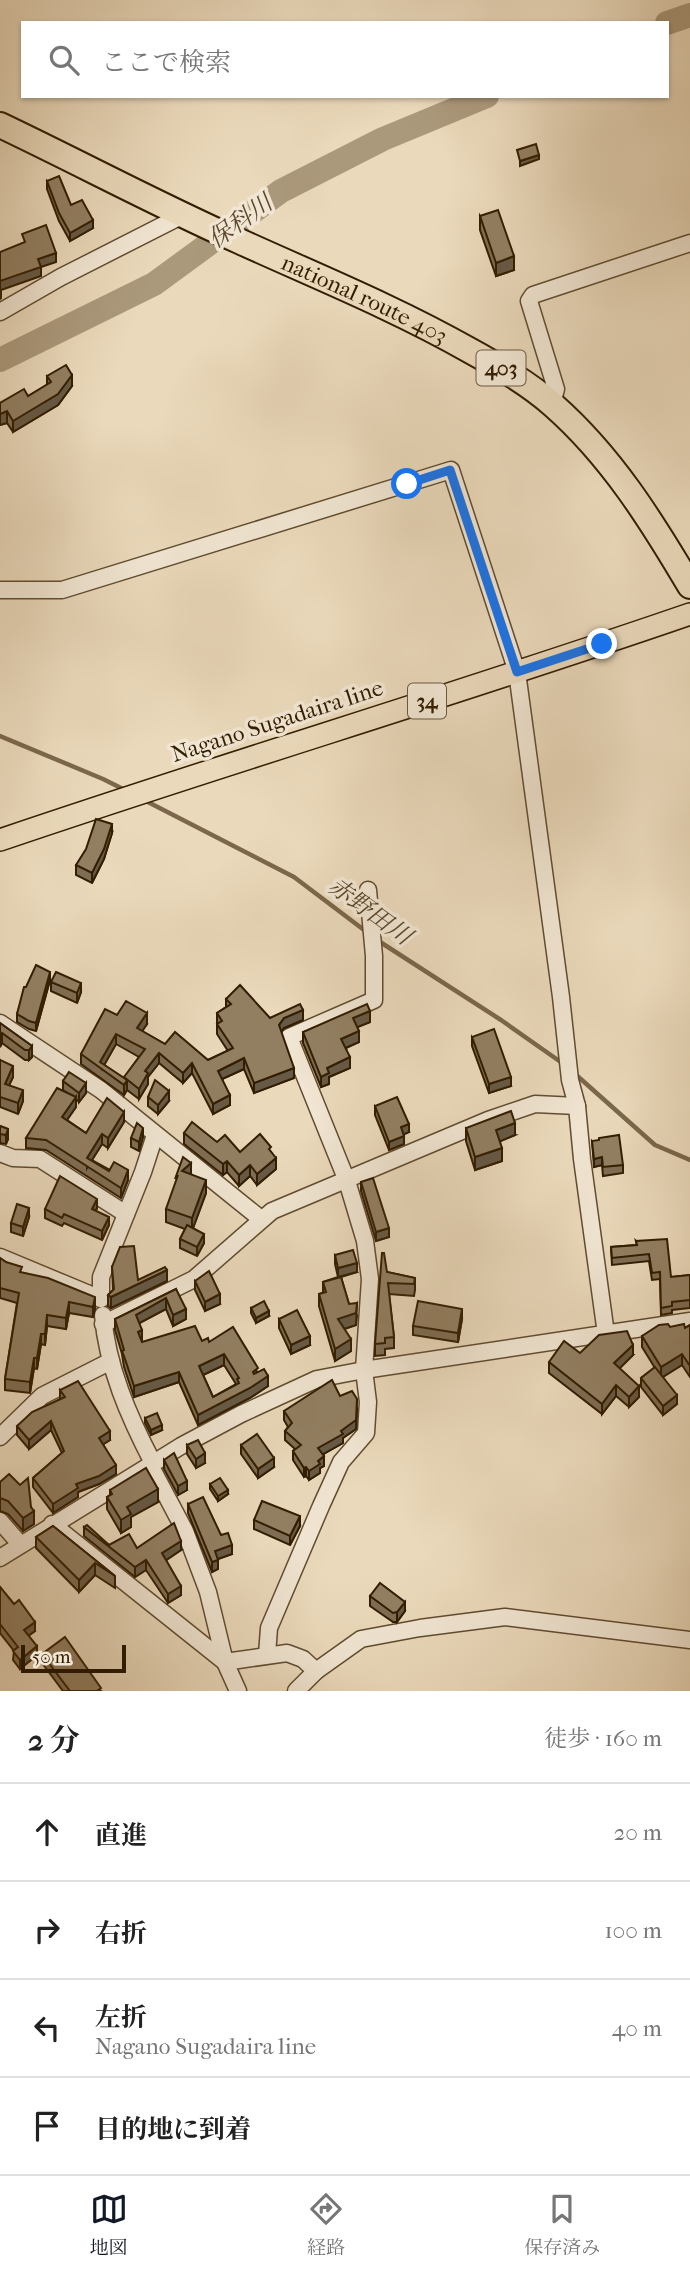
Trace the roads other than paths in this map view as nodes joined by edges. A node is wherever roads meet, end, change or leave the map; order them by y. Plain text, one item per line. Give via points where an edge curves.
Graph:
1 (0, 125) edge
2 (185, 216) junction
3 (690, 243) edge
4 (0, 312) edge
5 (552, 404) junction
6 (690, 586) edge
7 (0, 590) edge
8 (690, 614) edge
9 (517, 672) junction
10 (0, 840) edge
11 (368, 890) dead end
12 (0, 1023) edge
13 (577, 1106) junction
14 (155, 1135) junction
15 (0, 1153) edge
16 (347, 1181) junction
17 (126, 1214) junction
18 (261, 1219) junction
19 (0, 1257) edge
20 (101, 1299) junction
21 (690, 1321) edge
22 (103, 1324) junction
23 (606, 1334) junction
24 (111, 1361) junction
25 (364, 1370) junction
26 (0, 1437) edge
27 (152, 1464) junction
28 (0, 1521) edge
29 (52, 1524) junction
30 (20, 1544) junction
31 (0, 1558) edge
32 (690, 1640) edge
33 (267, 1655) junction
34 (225, 1662) junction
35 (316, 1671) junction
36 (238, 1691) edge
37 (296, 1691) edge

1 - 2 highway, national route 403 / 403
2 - 4 street via 61,276
2 - 5 highway, national route 403 / 403 via 445,337 513,374
3 - 5 street via 533,295 529,302 556,389
5 - 6 highway, national route 403 / 403 via 590,440 646,512
7 - 9 street via 62,590 450,470
8 - 9 main road, Nagano Sugadaira line / 34
9 - 10 main road, Nagano Sugadaira line / 34
9 - 13 street
11 - 16 street via 374,1000 289,1037
12 - 14 street via 101,1090
13 - 16 street via 535,1104
13 - 23 street
14 - 17 street
14 - 18 street
15 - 17 street via 40,1159
16 - 18 street
16 - 25 street via 365,1241 370,1279
17 - 20 street via 101,1277
18 - 22 street via 194,1279
19 - 20 street
20 - 22 street
21 - 23 street
22 - 24 street
23 - 25 street
24 - 26 street via 42,1396
24 - 27 street
25 - 27 street via 317,1380 241,1414
25 - 33 street via 366,1433 341,1462 321,1506 269,1628
27 - 29 street
27 - 34 street via 190,1543
28 - 30 street
29 - 30 street
29 - 34 street
30 - 31 street
32 - 35 street via 506,1617 361,1639
33 - 34 street
33 - 35 street via 287,1653
34 - 36 street
35 - 37 street

